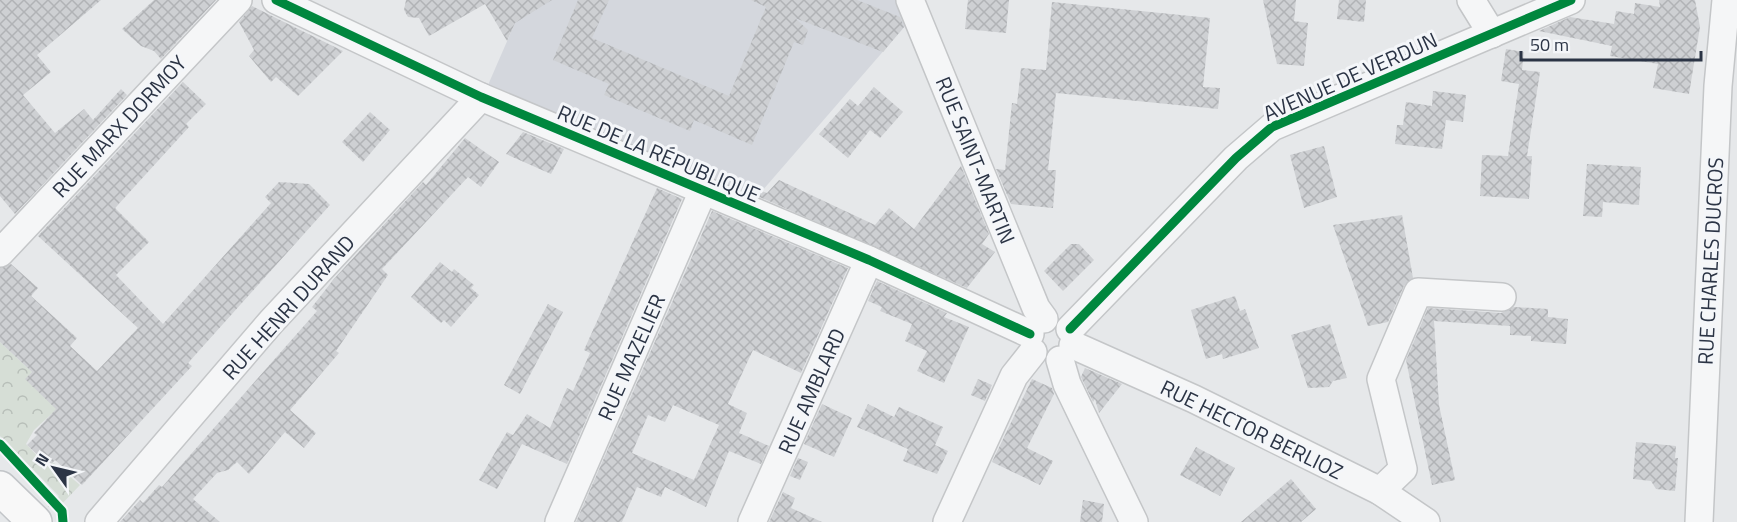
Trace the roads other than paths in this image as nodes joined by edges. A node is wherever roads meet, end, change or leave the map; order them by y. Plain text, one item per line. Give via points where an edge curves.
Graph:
1 (238, 0) edge
2 (276, 0) edge
3 (910, 0) edge
4 (1471, 0) edge
5 (1571, 0) edge
6 (1726, 0) edge
7 (1492, 34) junction
8 (481, 97) junction
9 (703, 191) junction
10 (0, 253) edge
11 (869, 260) junction
12 (1502, 297) dead end
13 (1036, 335) junction
14 (1068, 344) junction
15 (0, 488) edge
16 (1380, 491) junction
17 (34, 522) edge
18 (99, 522) edge
19 (559, 522) edge
20 (752, 522) edge
21 (946, 522) edge
22 (1134, 522) edge
23 (1426, 522) edge
24 (1699, 522) edge

1 - 10 street, RUE MARX DORMOY
2 - 8 street, RUE DE LA RÉPUBLIQUE
3 - 13 street, RUE SAINT-MARTIN via 1036,308
4 - 7 street
5 - 7 street, AVENUE DE VERDUN
6 - 24 street, RUE CHARLES DUCROS via 1718,86
7 - 14 street, AVENUE DE VERDUN via 1272,127 1236,158
8 - 9 street, RUE DE LA RÉPUBLIQUE
8 - 18 street, RUE HENRI DURAND via 271,322
9 - 11 street, RUE DE LA RÉPUBLIQUE
9 - 19 street, RUE MAZELIER
11 - 13 street, RUE DE LA RÉPUBLIQUE
11 - 20 street, RUE AMBLARD
12 - 16 street via 1418,292 1381,379 1403,469
13 - 14 street via 1059,319
13 - 14 street via 1040,359 1050,361
13 - 21 street
14 - 16 street, RUE HECTOR BERLIOZ via 1194,399
14 - 22 street via 1067,384
15 - 17 main road
16 - 23 street, RUE HECTOR BERLIOZ

